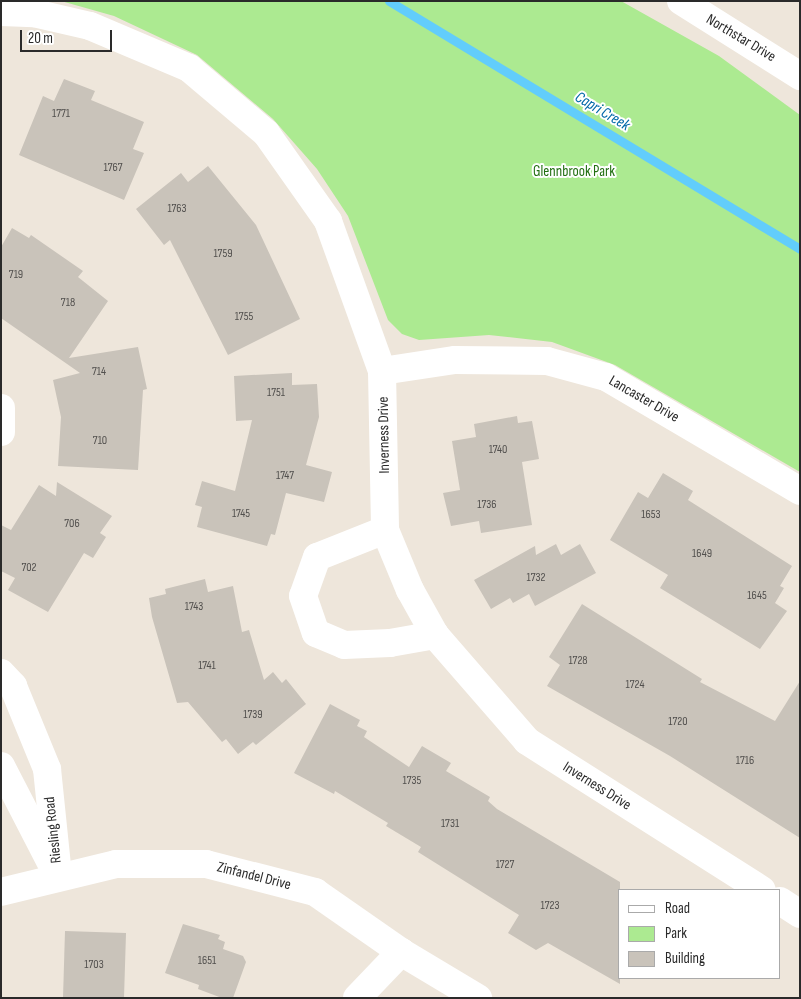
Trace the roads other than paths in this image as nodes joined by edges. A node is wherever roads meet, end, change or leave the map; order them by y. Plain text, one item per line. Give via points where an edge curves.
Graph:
1 (681, 1) edge
2 (1, 12) edge
3 (800, 76) edge
4 (382, 371) junction
5 (1, 408) edge
6 (1, 432) edge
7 (800, 491) edge
8 (385, 530) junction
9 (435, 635) junction
10 (1, 673) edge
11 (1, 766) edge
12 (58, 876) junction
13 (760, 889) edge
14 (1, 892) edge
15 (781, 902) edge
16 (800, 914) edge
17 (401, 952) junction
18 (357, 998) edge
19 (478, 998) edge

1 - 3 street, Northstar Drive
2 - 4 street, Inverness Drive via 34,13 90,26 189,68 266,133 328,221
4 - 7 street, Lancaster Drive via 455,360 547,361 606,377
4 - 8 street, Inverness Drive
5 - 6 street
8 - 9 street, Inverness Drive via 410,590
8 - 9 street via 317,557 303,596 316,633 344,645 390,643
9 - 13 street, Inverness Drive via 527,742
10 - 12 street, Riesling Road via 13,686 46,769
11 - 12 street, Riesling Road
12 - 14 street, Zinfandel Drive
12 - 17 street, Zinfandel Drive via 116,864 206,864 315,892
15 - 16 street
17 - 18 street
17 - 19 street, Zinfandel Drive

